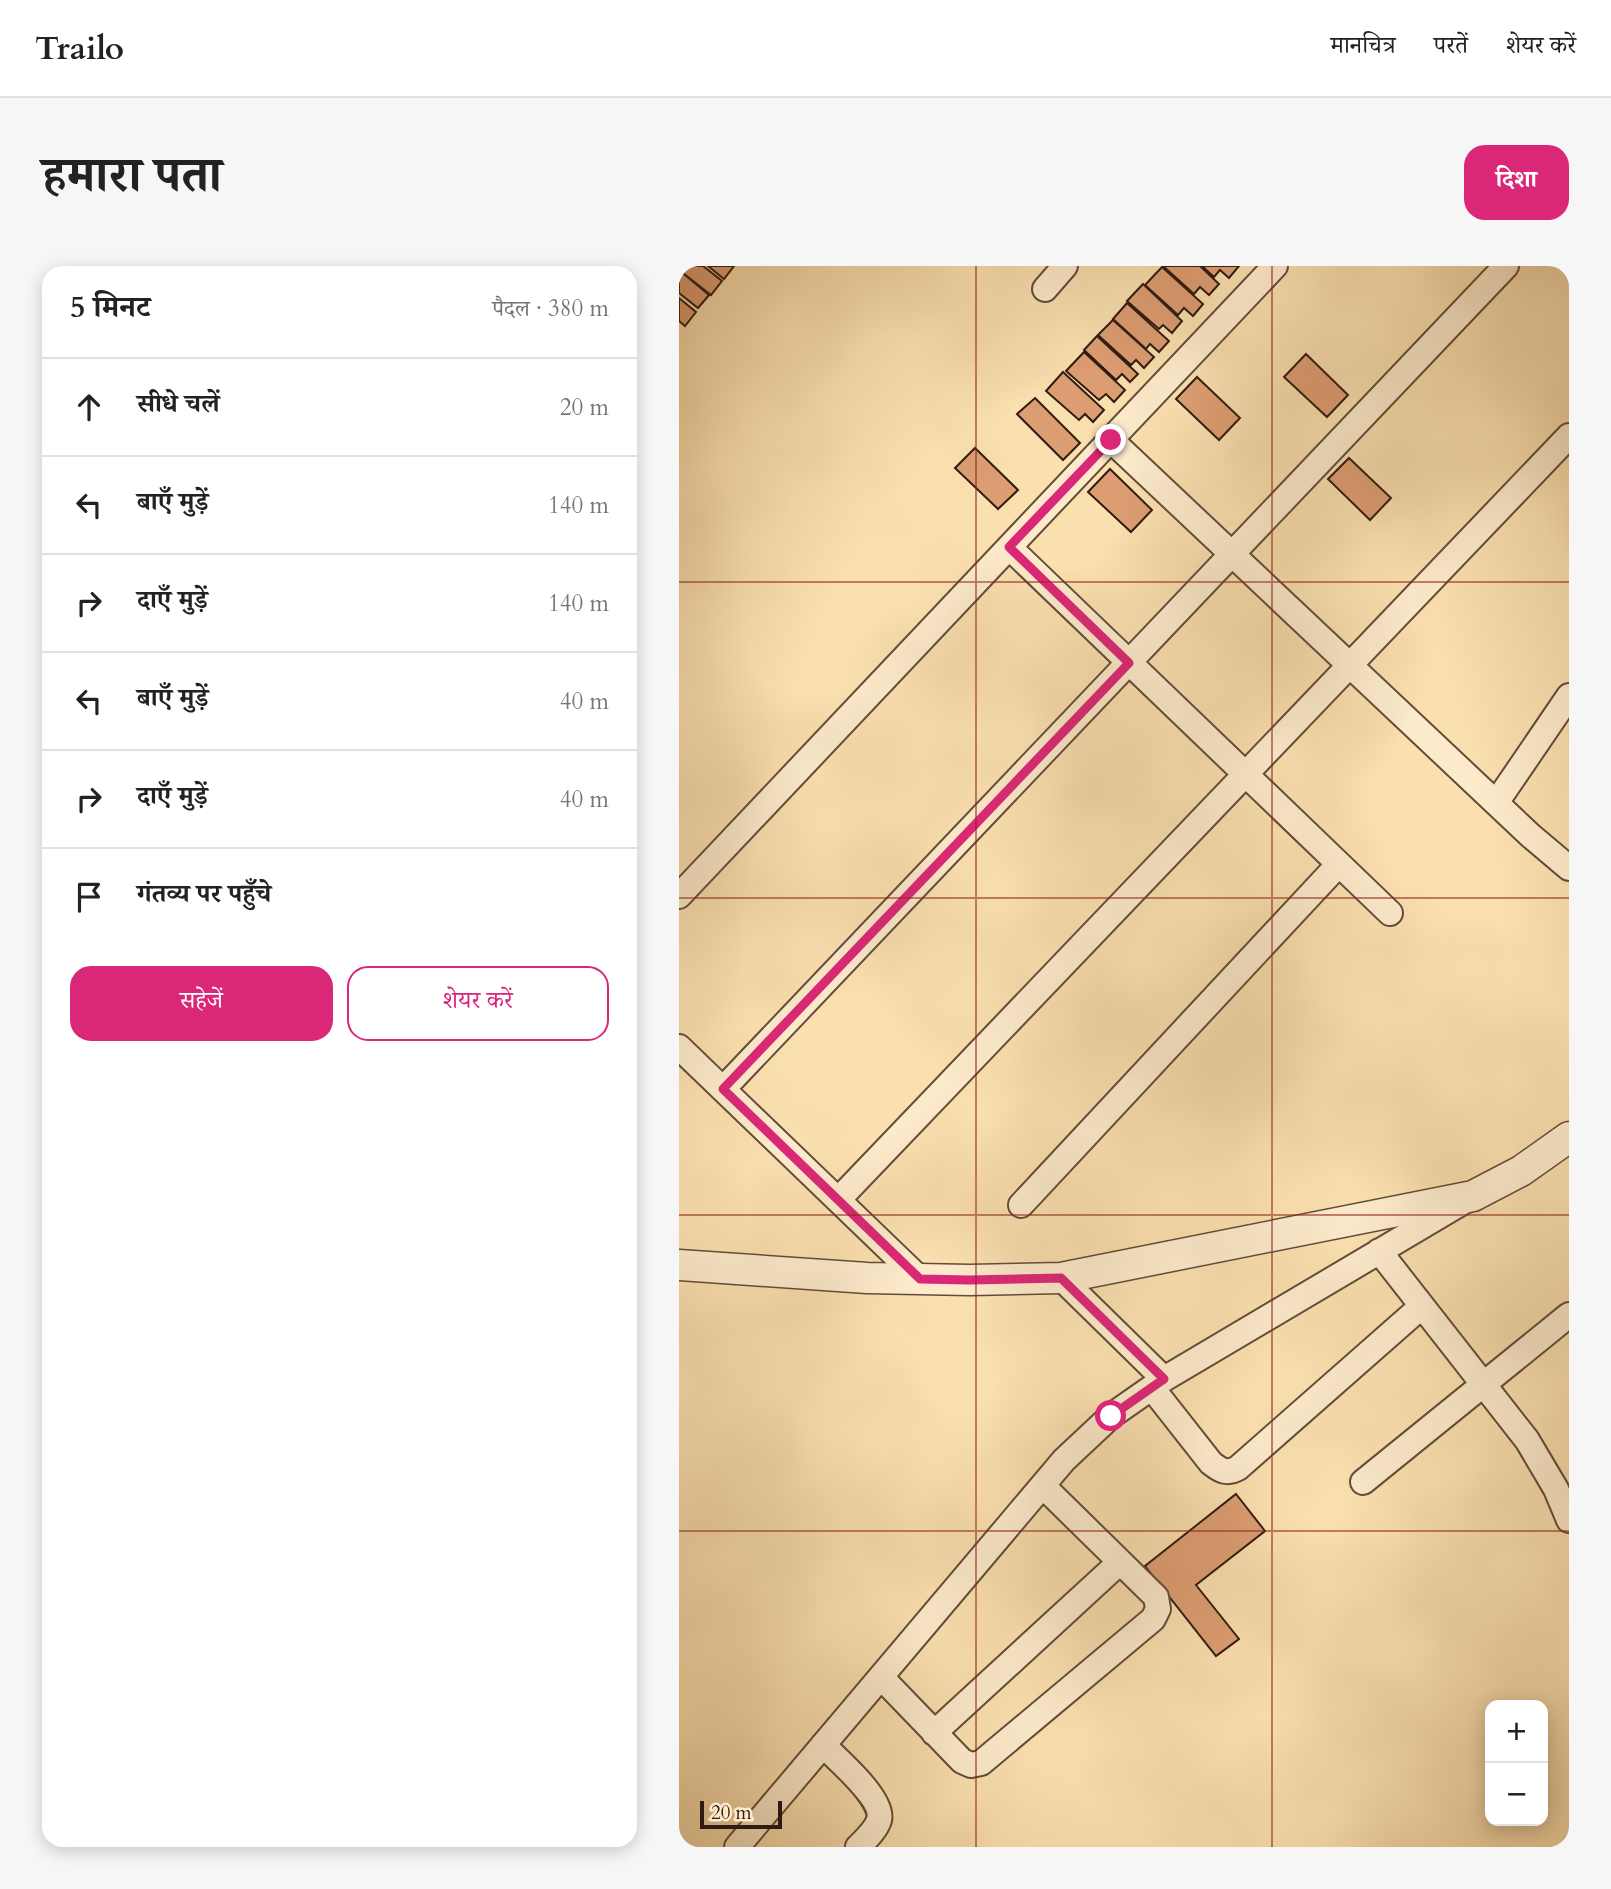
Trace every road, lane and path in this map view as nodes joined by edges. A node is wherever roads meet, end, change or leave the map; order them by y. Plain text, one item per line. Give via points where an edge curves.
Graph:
1 (1065, 266) edge
2 (1275, 266) edge
3 (1506, 266) edge
4 (1045, 289) dead end
5 (1569, 436) edge
6 (1111, 440) junction
7 (1009, 547) junction
8 (1232, 554) junction
9 (1129, 663) junction
10 (1350, 665) junction
11 (1569, 696) edge
12 (1245, 774) junction
13 (1496, 803) junction
14 (1567, 860) edge
15 (1339, 864) junction
16 (679, 896) edge
17 (1390, 913) dead end
18 (679, 1046) edge
19 (723, 1089) junction
20 (1569, 1137) edge
21 (1472, 1196) junction
22 (838, 1200) junction
23 (1021, 1205) dead end
24 (1379, 1251) junction
25 (679, 1265) edge
26 (1061, 1278) junction
27 (920, 1279) junction
28 (1422, 1306) junction
29 (1569, 1315) edge
30 (1158, 1383) junction
31 (1483, 1385) junction
32 (1363, 1482) dead end
33 (1043, 1486) junction
34 (1569, 1520) edge
35 (1120, 1562) junction
36 (881, 1677) junction
37 (934, 1733) junction
38 (823, 1745) junction
39 (737, 1847) edge
40 (858, 1847) edge

1 - 4 street
2 - 6 street
3 - 8 street
5 - 10 street
6 - 7 street
6 - 8 street
7 - 9 street
7 - 16 street
8 - 9 street
8 - 10 street
9 - 12 street
9 - 19 street
10 - 12 street
10 - 13 street
11 - 13 street
12 - 15 street
12 - 22 street
13 - 14 street
15 - 17 street
15 - 23 street
18 - 19 street
19 - 22 street
20 - 21 street via 1521,1171
21 - 24 street
21 - 26 street
22 - 27 street
24 - 28 street
24 - 30 street
25 - 27 street
26 - 27 street
26 - 30 street
28 - 30 street via 1230,1472 1211,1463
28 - 31 street
29 - 31 street
30 - 33 street via 1111,1416
31 - 32 street
31 - 34 street via 1527,1440
33 - 35 street
33 - 36 street
35 - 37 street
35 - 37 street via 1156,1597 1158,1609 1146,1628 981,1763 962,1761
36 - 37 street
36 - 38 street
38 - 39 street
38 - 40 street via 879,1807 879,1819

